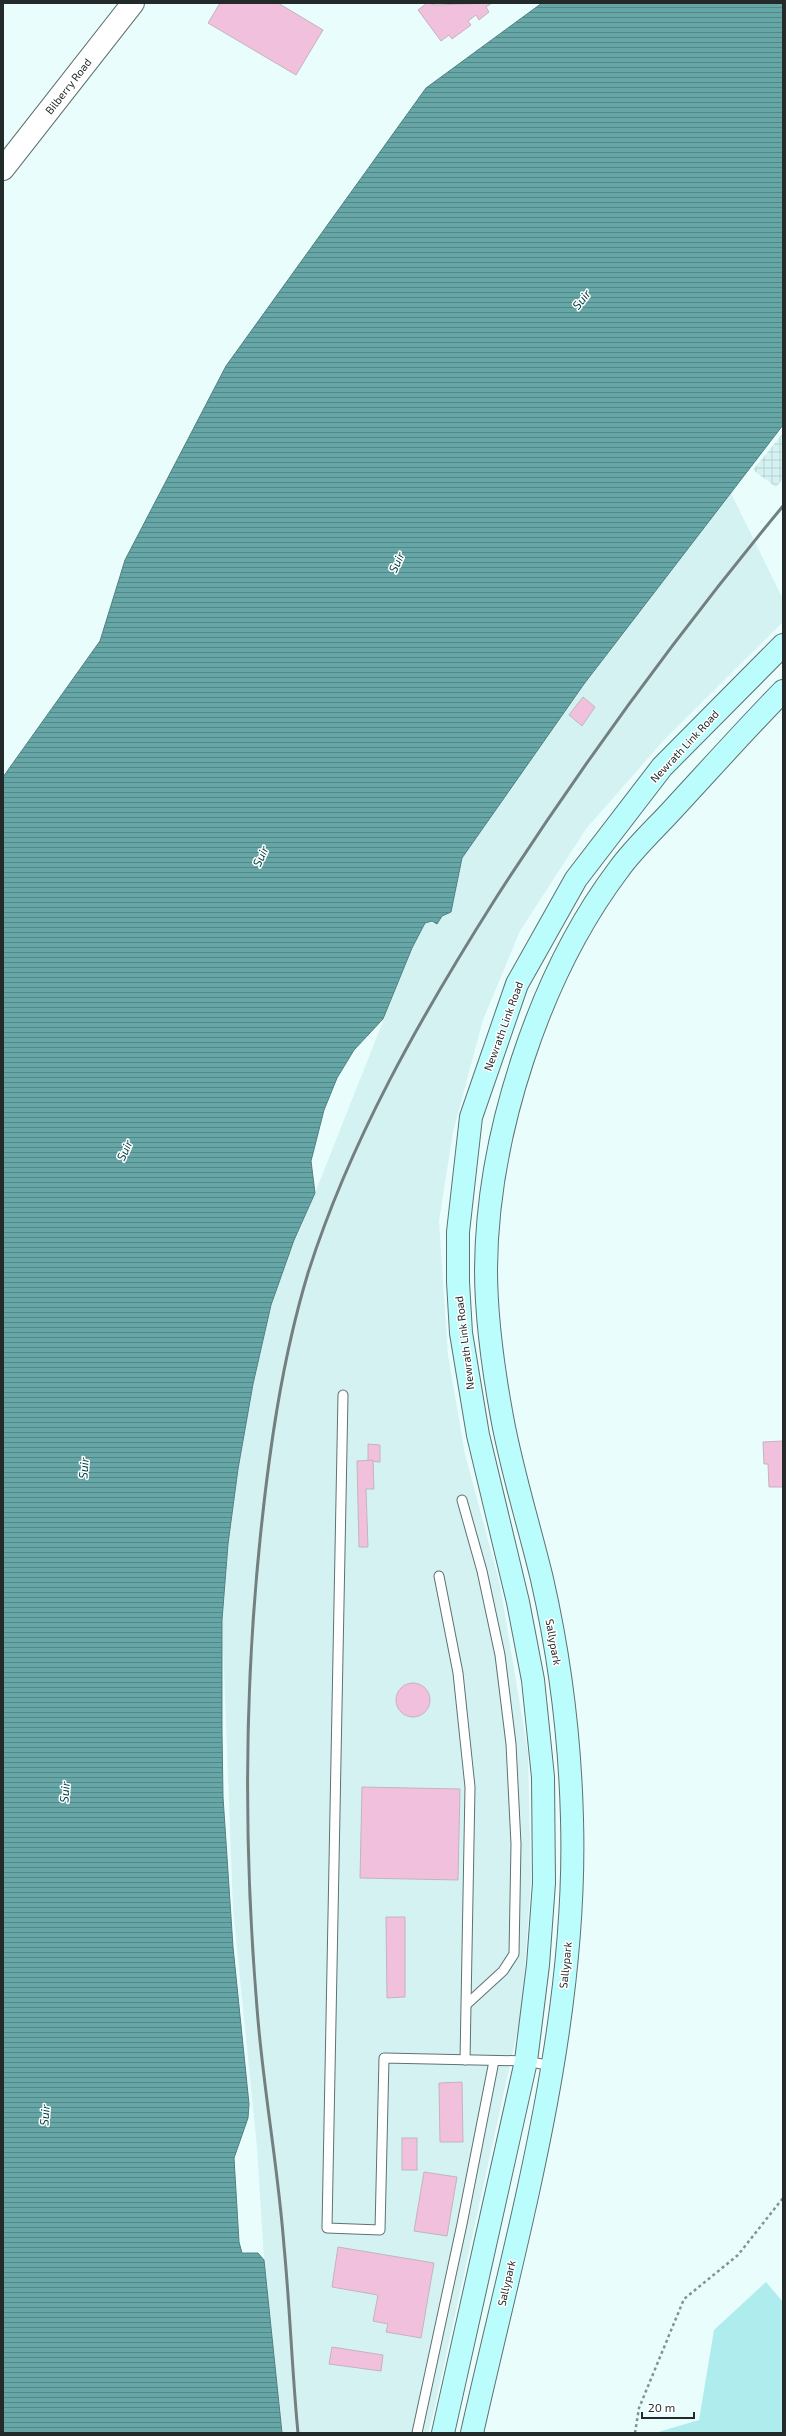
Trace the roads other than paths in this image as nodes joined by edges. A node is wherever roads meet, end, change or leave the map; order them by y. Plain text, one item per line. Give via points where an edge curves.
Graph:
1 (133, 3) edge
2 (3, 169) edge
3 (783, 645) edge
4 (783, 691) edge
5 (343, 1395) dead end
6 (462, 1500) dead end
7 (439, 1576) dead end
8 (467, 2004) junction
9 (465, 2060) junction
10 (494, 2061) junction
11 (526, 2061) junction
12 (552, 2066) junction
13 (417, 2433) edge
14 (443, 2433) edge
15 (472, 2433) edge

1 - 2 street, Bilberry Road
3 - 11 main road, Newrath Link Road via 662,767 576,879 517,984 471,1117 458,1232 459,1306 471,1400 527,1646 543,1777 542,1918
4 - 12 main road, Sallypark via 620,867 571,943 524,1051 495,1168 486,1268 492,1360 503,1424 550,1622 563,1702 570,1768 570,1901
5 - 9 lane via 327,2228 380,2230 384,2058
6 - 8 lane via 482,1571 500,1655 511,1744 516,1844 514,1954 503,1971
7 - 8 lane via 458,1673 469,1758
8 - 9 lane
9 - 10 lane
10 - 11 lane
10 - 13 lane
11 - 12 lane
11 - 14 main road
12 - 15 main road, Sallypark

